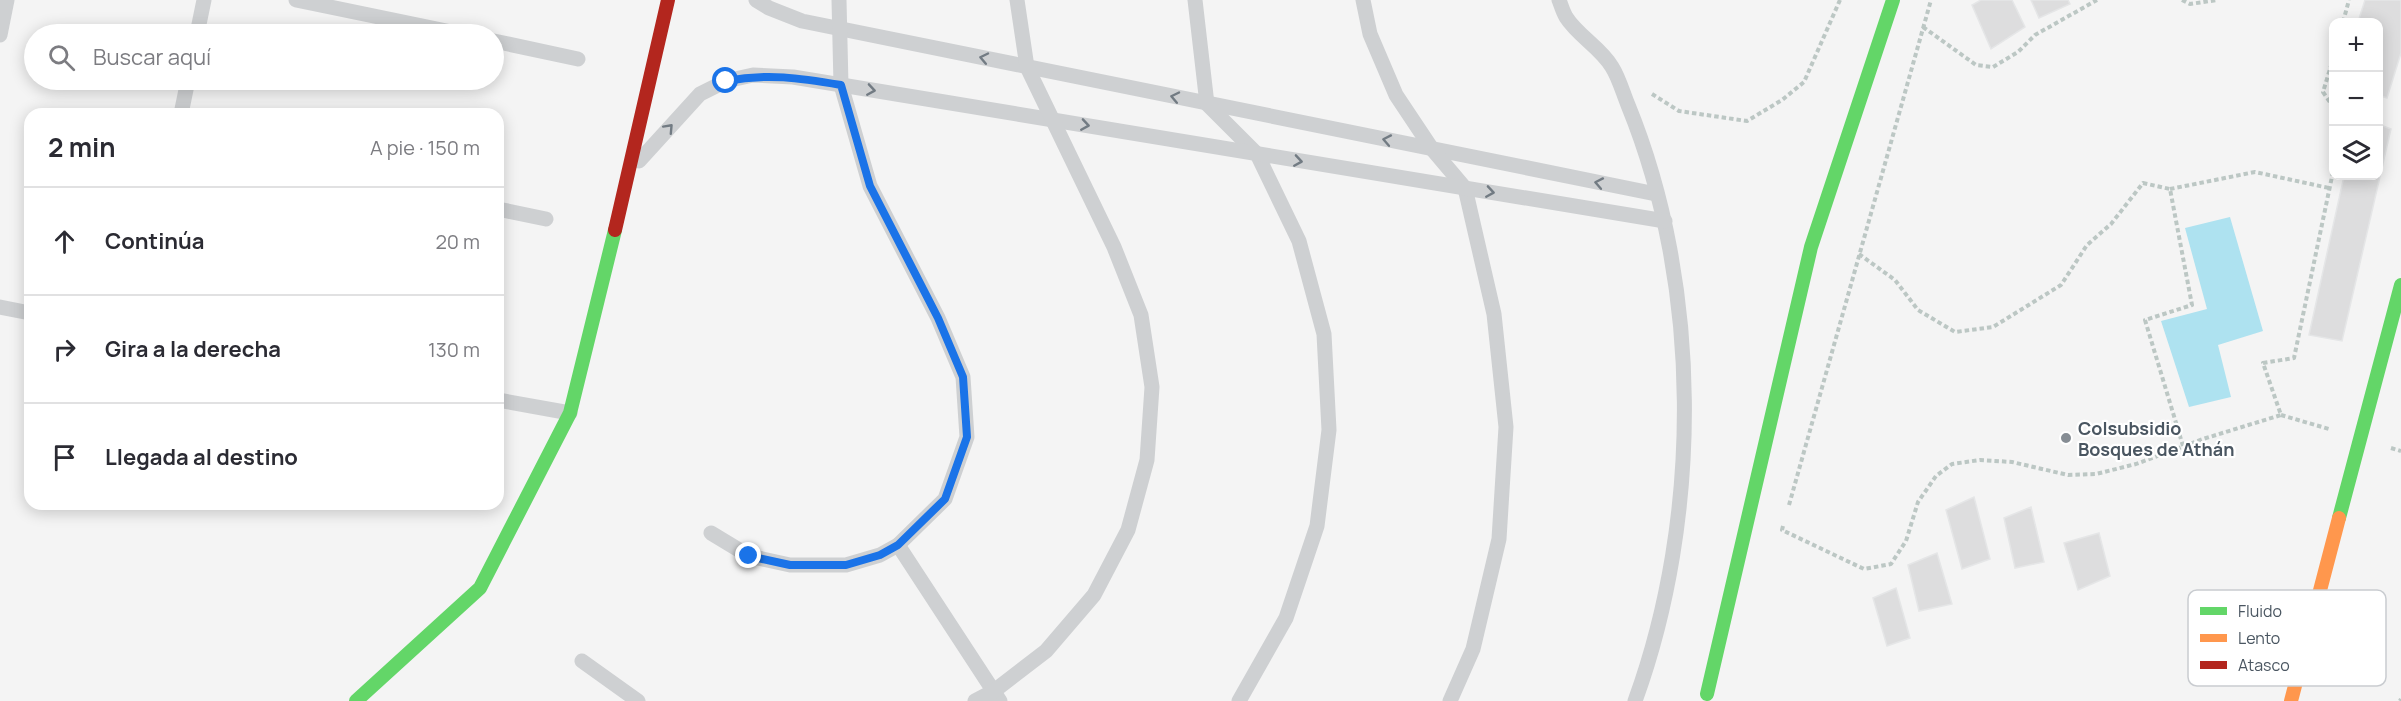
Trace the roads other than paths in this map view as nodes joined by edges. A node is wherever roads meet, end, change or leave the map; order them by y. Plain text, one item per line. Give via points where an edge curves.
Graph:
1 (7, 0) edge
2 (204, 0) edge
3 (296, 0) edge
4 (668, 0) edge
5 (756, 0) edge
6 (838, 0) edge
7 (1017, 0) edge
8 (1196, 0) edge
9 (1363, 0) edge
10 (1559, 0) edge
11 (1893, 0) edge
12 (199, 24) edge
13 (412, 24) edge
14 (841, 29) junction
15 (0, 35) edge
16 (504, 43) edge
17 (578, 59) dead end
18 (1027, 67) junction
19 (841, 85) junction
20 (186, 90) edge
21 (1207, 104) junction
22 (182, 108) edge
23 (1053, 120) junction
24 (1432, 149) junction
25 (1257, 154) junction
26 (629, 171) junction
27 (1465, 188) junction
28 (1656, 194) junction
29 (504, 210) edge
30 (546, 219) dead end
31 (1665, 221) junction
32 (2401, 285) edge
33 (0, 308) edge
34 (24, 312) edge
35 (504, 401) edge
36 (570, 413) junction
37 (711, 533) dead end
38 (898, 545) junction
39 (2321, 590) edge
40 (582, 661) dead end
41 (2296, 686) edge
42 (1707, 694) dead end
43 (997, 696) edge
44 (356, 701) edge
45 (638, 701) edge
46 (975, 701) edge
47 (1239, 701) edge
48 (1450, 701) edge
49 (1635, 701) edge
50 (2292, 701) edge

1 - 15 lane
2 - 12 lane
3 - 13 lane
4 - 26 street
5 - 14 lane via 802,21
6 - 14 lane
7 - 18 lane
8 - 21 lane
9 - 24 lane via 1370,34 1396,95
10 - 28 lane via 1566,17 1612,66
11 - 42 street via 1811,247
18 -> 14 lane
14 - 19 lane
16 - 17 lane
21 -> 18 lane
18 - 23 lane
19 -> 23 lane
26 -> 19 lane via 700,94 726,81 753,75 783,76
19 - 38 lane via 870,186 938,318 963,377 967,437 945,499
20 - 22 lane
24 -> 21 lane
21 - 25 lane
23 -> 25 lane
23 - 43 lane via 1114,247 1141,315 1152,387 1148,460 1128,530 1094,595 1046,651
24 - 27 lane
28 -> 24 lane
25 -> 27 lane
25 - 47 lane via 1299,241 1324,334 1329,430 1317,526 1287,618
26 - 36 street
27 -> 31 lane
27 - 48 lane via 1494,314 1506,426 1499,539 1473,649
28 - 31 lane
29 - 30 lane
31 - 49 lane via 1679,322 1684,417 1678,512 1662,606
32 - 39 street
33 - 34 lane
35 - 36 lane
36 - 44 street via 480,588
37 - 38 lane via 749,556 790,565 846,565
38 - 43 lane
40 - 45 lane
41 - 50 street
43 - 46 lane

